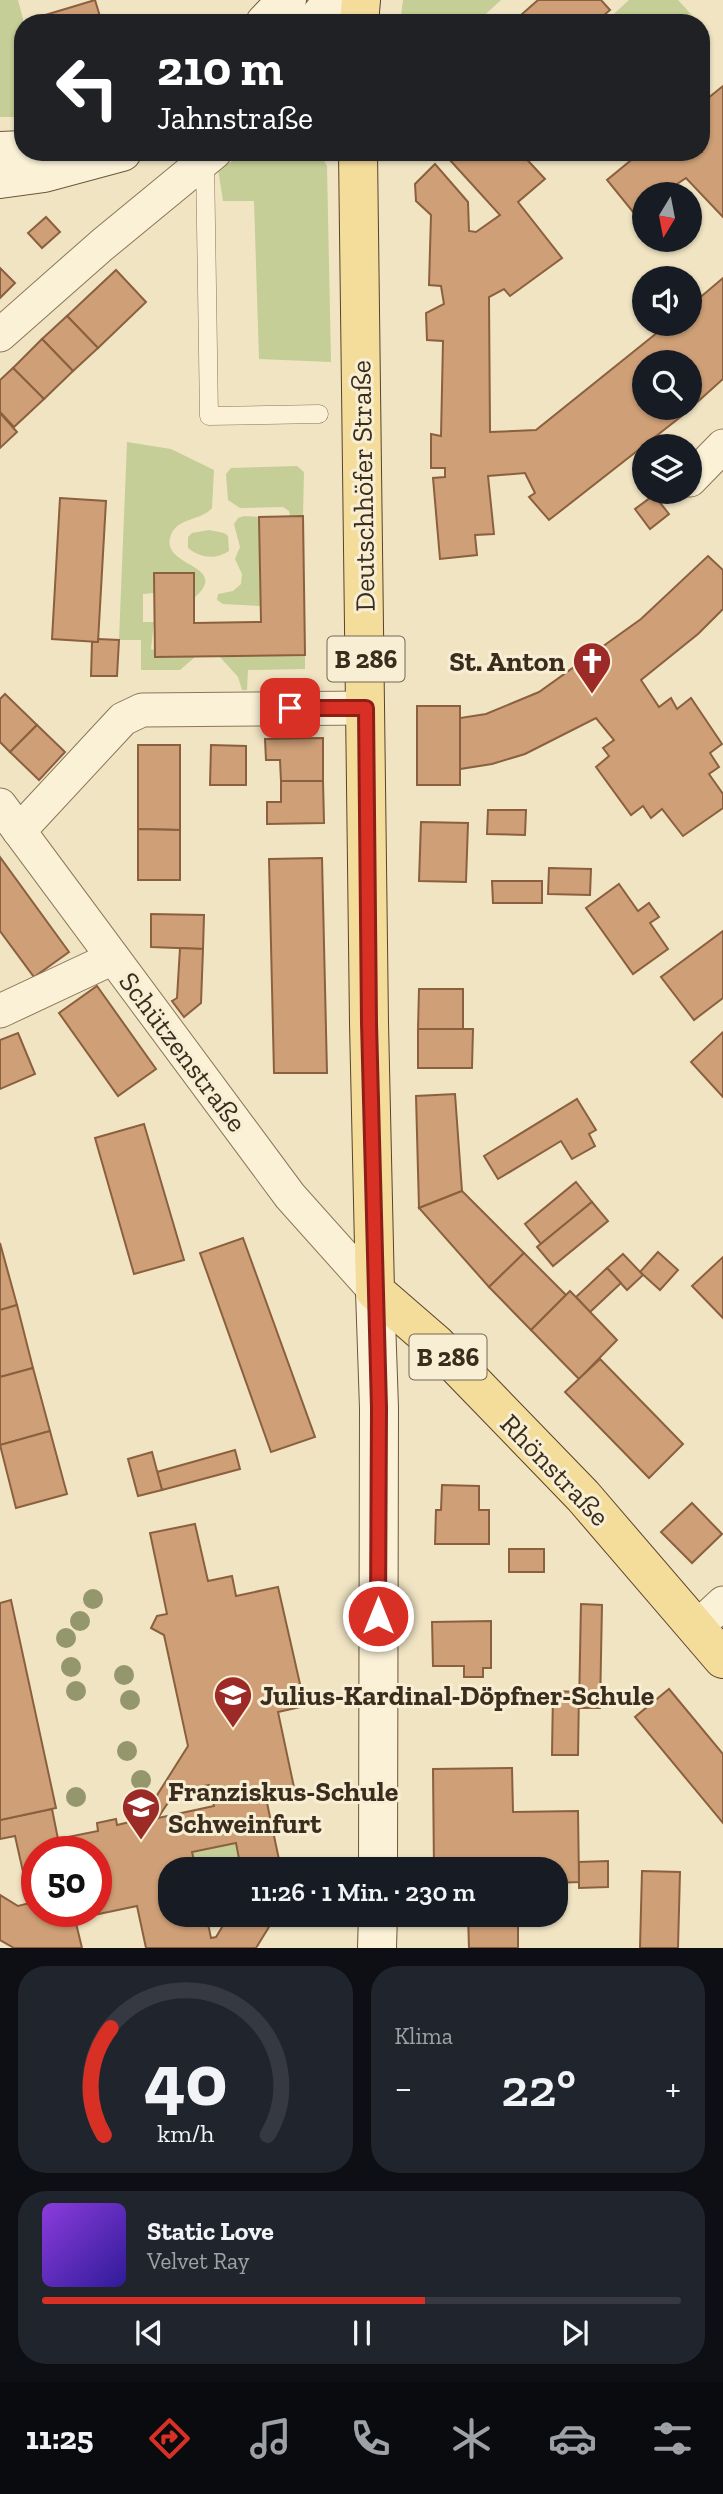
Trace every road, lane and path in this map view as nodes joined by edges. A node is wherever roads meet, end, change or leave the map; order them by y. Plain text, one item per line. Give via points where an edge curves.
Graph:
1 (287, 0) edge
2 (333, 0) edge
3 (274, 14) edge
4 (322, 14) edge
5 (89, 161) edge
6 (204, 161) edge
7 (210, 161) edge
8 (358, 161) edge
9 (0, 179) edge
10 (0, 335) edge
11 (319, 414) dead end
12 (723, 446) edge
13 (702, 468) edge
14 (366, 708) junction
15 (10, 818) edge
16 (113, 958) junction
17 (0, 1011) edge
18 (375, 1291) junction
19 (710, 1615) edge
20 (723, 1659) edge
21 (378, 1857) edge
22 (378, 1927) edge
23 (377, 1948) edge

1 - 3 main road
2 - 4 main road
5 - 9 main road
6 - 10 street
7 - 11 lane via 209,416
8 - 14 main road, Deutschhöfer Straße / B 286
12 - 13 street
14 - 15 street via 142,710 122,719
14 - 18 main road, Deutschhöfer Straße / B 286
15 - 16 street, Schützenstraße
16 - 17 street
16 - 18 street, Schützenstraße via 290,1196
18 - 19 main road, Rhönstraße / B 286 via 435,1343 583,1496
18 - 21 main road, Deutschhöfer Straße
19 - 20 main road, Rhönstraße / B 286
22 - 23 main road

